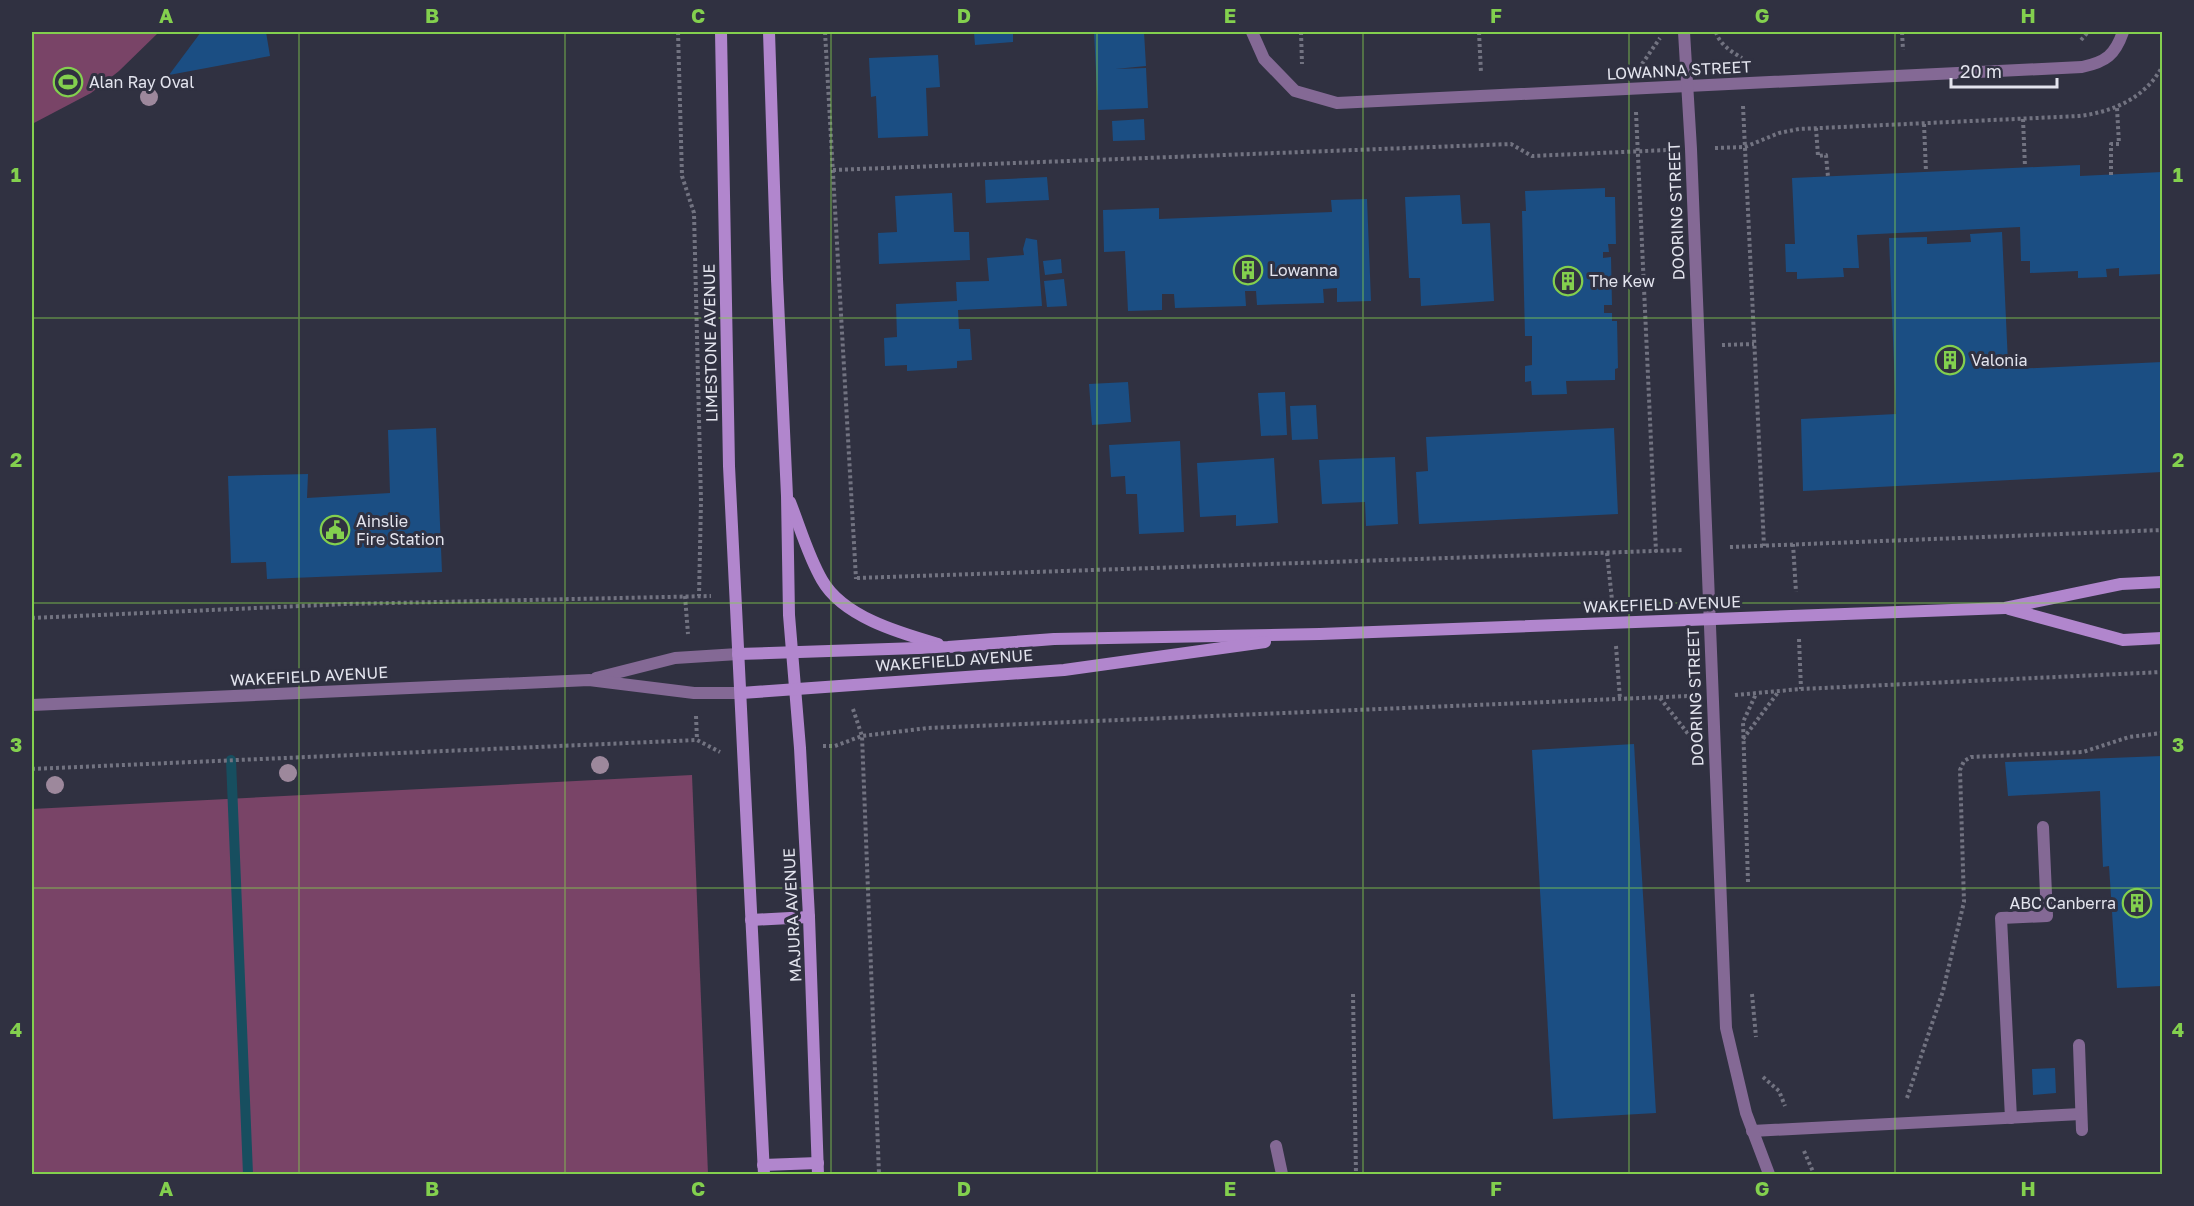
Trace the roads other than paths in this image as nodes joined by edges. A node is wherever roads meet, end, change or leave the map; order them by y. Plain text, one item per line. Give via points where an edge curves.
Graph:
1 (721, 32) edge
2 (769, 32) edge
3 (1252, 32) edge
4 (1684, 32) edge
5 (2123, 32) edge
6 (1686, 86) junction
7 (787, 496) junction
8 (2163, 582) edge
9 (2005, 608) junction
10 (1708, 618) junction
11 (1320, 634) junction
12 (2163, 638) edge
13 (948, 647) junction
14 (738, 654) junction
15 (792, 654) junction
16 (589, 680) junction
17 (794, 689) junction
18 (741, 693) junction
19 (32, 705) edge
20 (2043, 827) dead end
21 (809, 917) junction
22 (751, 920) junction
23 (2079, 1045) dead end
24 (2081, 1114) junction
25 (2011, 1118) junction
26 (2082, 1130) dead end
27 (1752, 1131) junction
28 (1276, 1146) dead end
29 (818, 1169) edge
30 (764, 1170) edge
31 (1282, 1174) edge
32 (1769, 1174) edge

1 - 14 main road, LIMESTONE AVENUE via 729,466
2 - 7 main road
3 - 6 street, LOWANNA STREET via 1264,59 1295,91 1337,103
4 - 6 street, DOORING STREET
5 - 6 street, LOWANNA STREET via 2109,57 2082,67
6 - 10 street, DOORING STREET
7 - 13 main road via 822,581 839,599 902,634
7 - 15 main road
8 - 9 main road, WAKEFIELD AVENUE via 2121,584
9 - 10 main road, WAKEFIELD AVENUE
9 - 12 main road, WAKEFIELD AVENUE via 2123,640
10 - 11 main road, WAKEFIELD AVENUE
10 - 27 street, DOORING STREET via 1726,1028
11 - 13 main road, WAKEFIELD AVENUE via 1054,639
11 - 17 main road, WAKEFIELD AVENUE via 1064,670
13 - 15 main road, WAKEFIELD AVENUE
14 - 15 main road, WAKEFIELD AVENUE
14 - 16 street, WAKEFIELD AVENUE via 675,658
14 - 18 main road
15 - 17 main road, MAJURA AVENUE
16 - 18 street, WAKEFIELD AVENUE via 694,693
16 - 19 street, WAKEFIELD AVENUE
17 - 18 main road, WAKEFIELD AVENUE
17 - 21 main road, MAJURA AVENUE
18 - 22 main road
20 - 25 street via 2047,916 2001,918
21 - 22 main road
21 - 29 main road, MAJURA AVENUE
22 - 30 main road
23 - 24 street
24 - 25 street
24 - 26 street
25 - 27 street
27 - 32 street, DOORING STREET
28 - 31 street
29 - 30 main road

